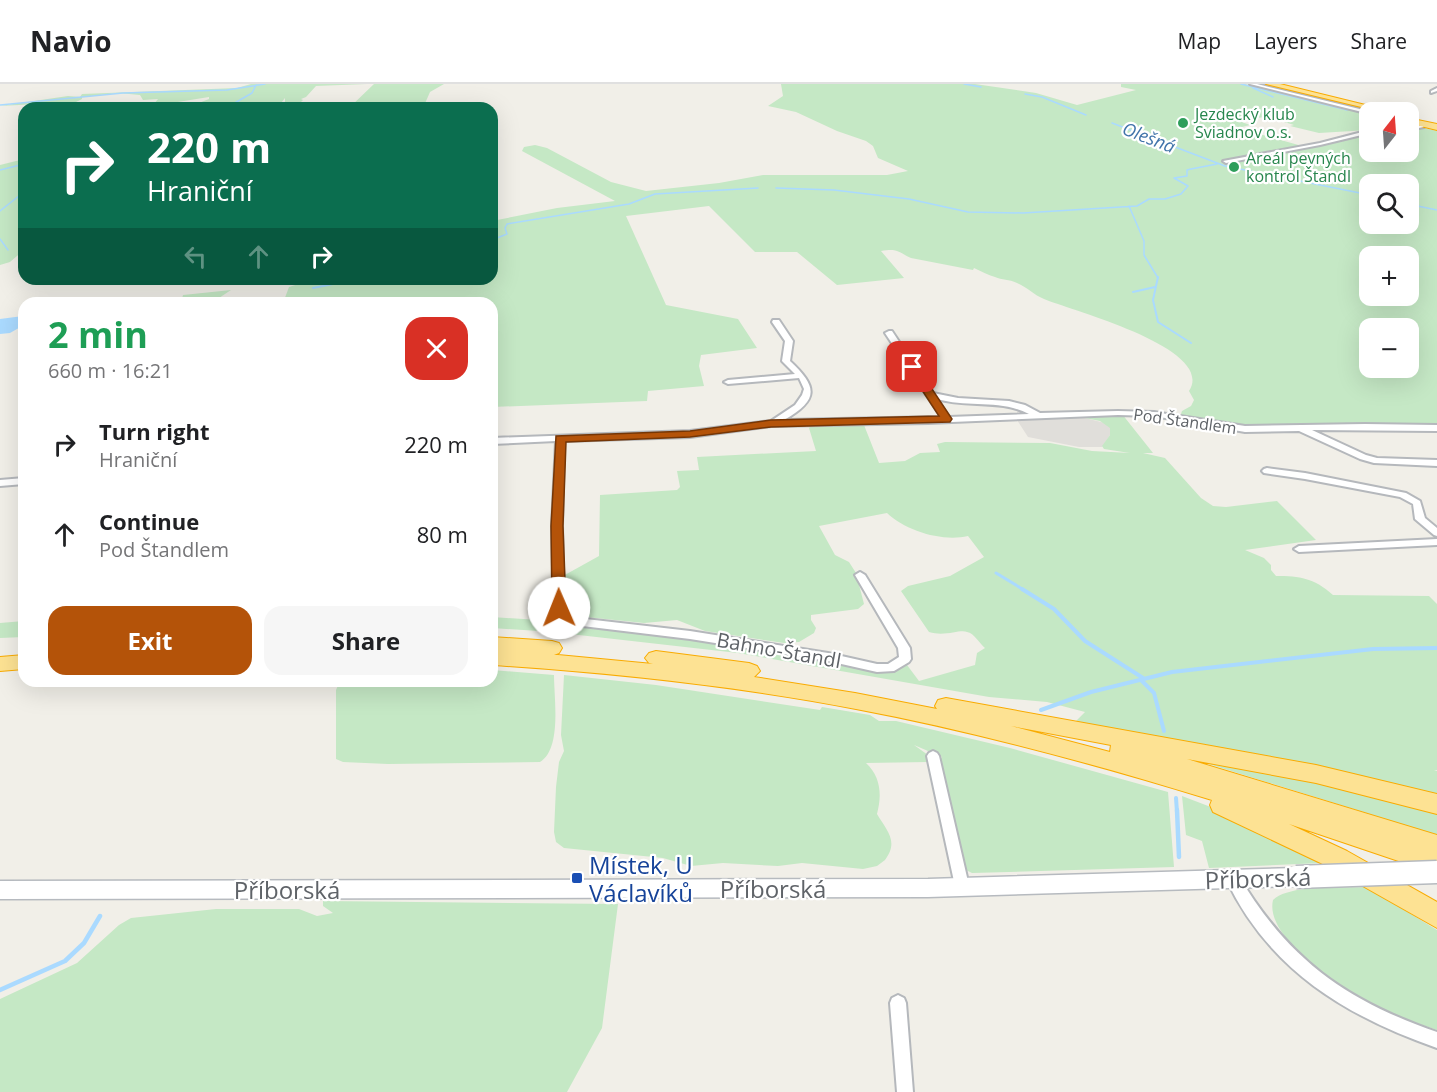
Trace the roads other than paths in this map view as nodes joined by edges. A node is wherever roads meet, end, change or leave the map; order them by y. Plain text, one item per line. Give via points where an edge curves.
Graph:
1 (1252, 84) edge
2 (1262, 84) edge
3 (1270, 84) edge
4 (1359, 105) edge
5 (1359, 107) edge
6 (1359, 110) edge
7 (1419, 123) edge
8 (1419, 125) edge
9 (1422, 126) junction
10 (1419, 127) edge
11 (1437, 127) edge
12 (1359, 135) edge
13 (1226, 161) dead end
14 (776, 322) dead end
15 (889, 333) dead end
16 (800, 376) junction
17 (728, 382) dead end
18 (931, 395) junction
19 (1036, 414) junction
20 (946, 419) junction
21 (771, 423) junction
22 (1299, 428) junction
23 (1437, 428) edge
24 (560, 439) junction
25 (498, 441) edge
26 (1437, 463) edge
27 (1267, 471) dead end
28 (18, 482) edge
29 (0, 483) edge
30 (1437, 533) edge
31 (1437, 542) edge
32 (1299, 549) dead end
33 (860, 574) dead end
34 (498, 645) edge
35 (18, 651) edge
36 (0, 652) edge
37 (558, 655) junction
38 (498, 658) edge
39 (18, 663) edge
40 (0, 664) edge
41 (939, 705) junction
42 (1046, 744) junction
43 (933, 756) dead end
44 (1437, 804) edge
45 (1437, 846) edge
46 (1437, 863) edge
47 (1437, 872) edge
48 (1233, 879) junction
49 (962, 886) junction
50 (0, 890) edge
51 (1437, 916) edge
52 (897, 1003) dead end
53 (1437, 1040) edge
54 (905, 1092) edge

1 - 6 street
2 - 5 highway
3 - 4 highway
7 - 11 highway
8 - 9 street
9 - 10 street
9 - 11 street
12 - 13 street
14 - 16 street, Pod Štandlem via 789,341 786,361
15 - 18 street
16 - 17 street
16 - 21 street, Pod Štandlem via 807,388 803,402
18 - 19 street, Pod Štandlem via 949,400 1014,403
18 - 20 street
19 - 20 street, Pod Štandlem
19 - 22 street, Pod Štandlem via 1154,414 1245,429
20 - 21 street, Pod Štandlem
21 - 24 street, Pod Štandlem via 690,434
22 - 23 street, Pod Štandlem
22 - 26 street, Pod Štandlem via 1364,458
24 - 25 street, Pod Štandlem
24 - 33 street, Bahno-Štandl via 559,608 574,621 690,635 890,668 905,659 904,648
27 - 30 street via 1403,495 1417,503 1420,519
28 - 29 street
31 - 32 street
34 - 37 highway
35 - 36 highway
37 - 38 highway
37 - 41 highway via 683,661
37 - 42 highway via 802,692
39 - 40 highway
41 - 44 highway via 1293,770
41 - 45 highway via 1181,766
42 - 46 highway via 1236,798
42 - 51 highway via 1156,779 1279,829 1377,879
43 - 49 street
47 - 48 main road, Příborská, bridge
48 - 49 main road, Příborská
48 - 53 street via 1255,918 1307,973 1368,1013
49 - 50 main road, Příborská
52 - 54 street

